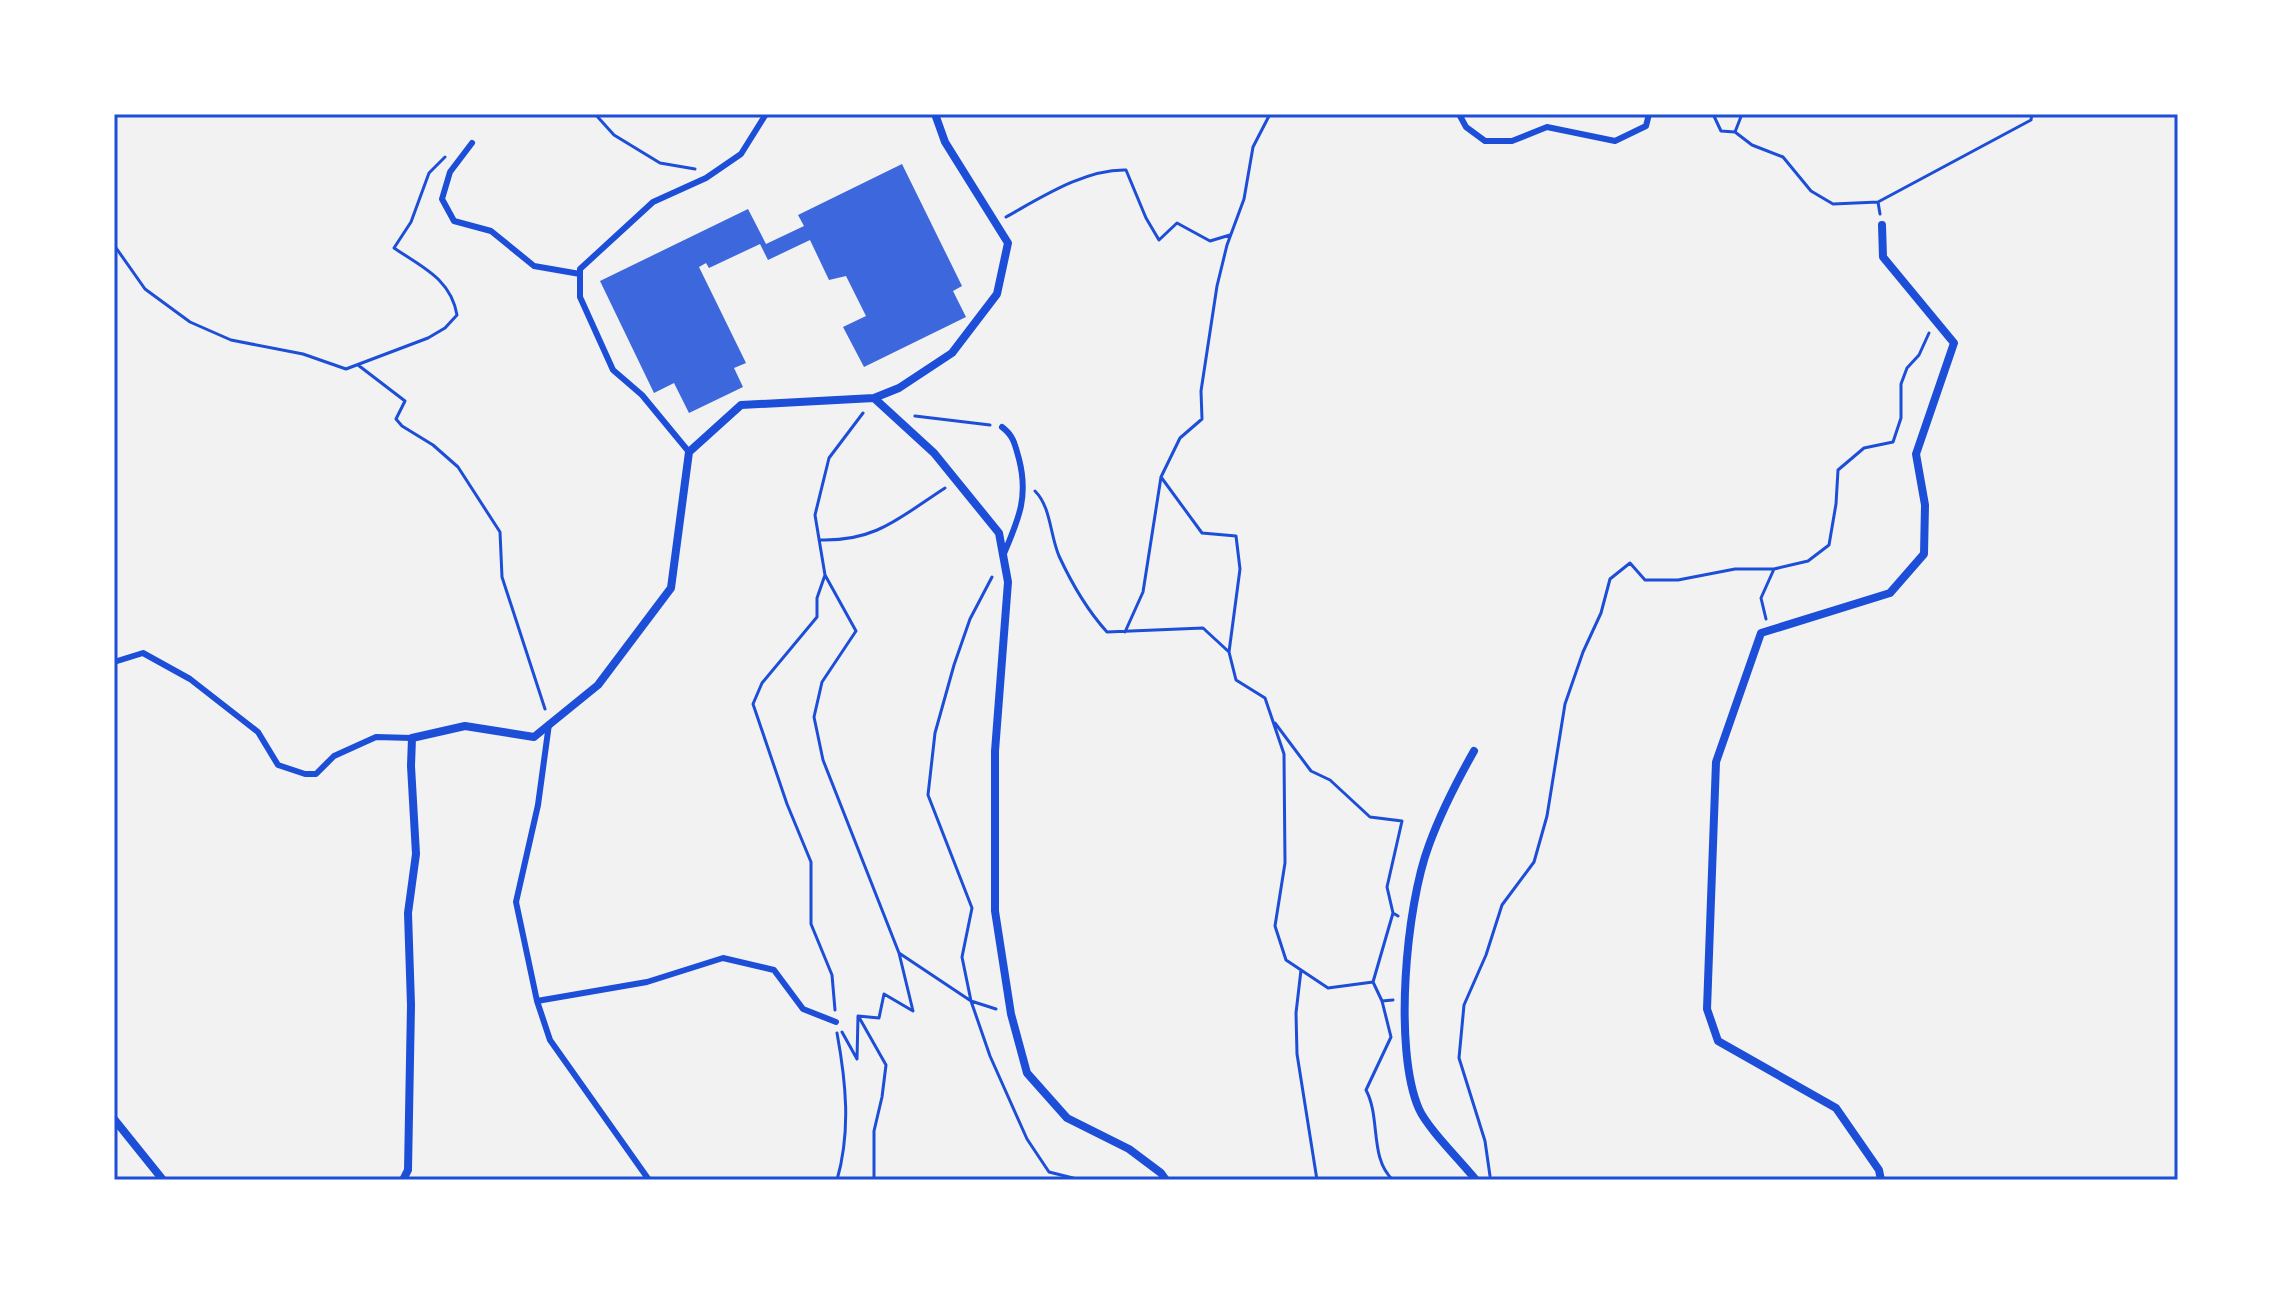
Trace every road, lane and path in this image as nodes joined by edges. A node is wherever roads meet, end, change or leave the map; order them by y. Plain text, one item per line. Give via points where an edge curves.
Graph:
1 (595, 114) edge
2 (766, 114) edge
3 (935, 114) edge
4 (1270, 114) edge
5 (1459, 114) edge
6 (1649, 114) edge
7 (1713, 114) edge
8 (1742, 114) edge
9 (2032, 114) edge
10 (1735, 132) junction
11 (472, 143) dead end
12 (461, 158) junction
13 (715, 172) junction
14 (1878, 202) junction
15 (996, 223) junction
16 (1882, 225) joint
17 (1231, 235) junction
18 (114, 245) edge
19 (580, 274) junction
20 (1935, 319) junction
21 (358, 365) junction
22 (874, 398) junction
23 (891, 413) junction
24 (1002, 427) joint
25 (689, 452) junction
26 (1161, 477) junction
27 (956, 480) junction
28 (1025, 480) junction
29 (819, 540) junction
30 (1003, 556) junction
31 (1774, 569) junction
32 (825, 575) junction
33 (1769, 631) junction
34 (1125, 632) junction
35 (1229, 652) junction
36 (114, 662) edge
37 (1273, 719) junction
38 (549, 724) junction
39 (412, 738) junction
40 (1474, 751) dead end
41 (1393, 913) junction
42 (1411, 924) junction
43 (899, 953) junction
44 (1301, 970) junction
45 (1373, 982) junction
46 (1405, 999) junction
47 (537, 1001) junction
48 (971, 1001) junction
49 (1382, 1001) junction
50 (1011, 1014) junction
51 (858, 1016) junction
52 (836, 1022) junction
53 (114, 1119) edge
54 (163, 1180) edge
55 (403, 1180) edge
56 (649, 1180) edge
57 (837, 1180) edge
58 (874, 1180) edge
59 (1081, 1180) edge
60 (1166, 1180) edge
61 (1317, 1180) edge
62 (1393, 1180) edge
63 (1476, 1180) edge
64 (1491, 1180) edge
65 (1881, 1180) edge

1 - 13 path via 614,135 660,163
2 - 13 lane via 741,154
3 - 15 street via 945,142
4 - 17 path via 1253,147
5 - 6 lane via 1485,141 1512,141 1547,127 1615,141 1646,126
7 - 10 path via 1721,131
8 - 10 path
9 - 14 path via 2031,120
10 - 14 path via 1783,157 1811,191 1833,204
11 - 12 lane
12 - 19 lane via 450,172 442,199 454,221 491,231 534,266
12 - 21 path via 443,156 429,173 411,222 394,248 444,283 457,315 428,338
13 - 19 lane via 653,202
14 - 16 path
15 - 17 path via 1070,184 1109,170 1126,170 1159,240 1177,223 1210,241
15 - 22 street via 1008,243 997,294 952,353
16 - 20 street via 1883,257
17 - 26 path via 1217,286 1201,391 1202,419 1180,438
18 - 21 path via 145,289 190,322 231,340 303,354 346,369
19 - 25 lane via 580,297 613,370 642,395
20 - 31 path via 1901,384 1901,418 1893,442 1864,448 1838,470 1829,545 1808,561
20 - 33 street via 1954,343 1916,454 1925,505 1924,554 1890,593
21 - 38 path via 405,401 396,419 458,467 500,532 502,577
22 - 23 street
22 - 25 street via 741,405
22 - 29 path via 829,458 815,515
23 - 24 path
23 - 27 street
24 - 28 lane via 1012,435
25 - 38 street via 671,588 598,685
26 - 34 path via 1143,592
26 - 35 path via 1202,533 1236,536 1240,569
27 - 29 path via 875,533
27 - 30 street via 999,533
28 - 30 lane via 1022,512
28 - 34 path via 1043,499 1059,556 1094,617 1107,632
29 - 32 path
30 - 48 path via 963,635 935,733 928,795 972,908 962,957
30 - 50 street via 1008,582 995,751 995,911
31 - 33 path via 1761,598
31 - 64 path via 1645,580 1630,563 1610,579 1565,704 1534,862 1502,905 1464,1005 1459,1058 1485,1141
32 - 43 path via 856,631 822,682 814,717 823,760
32 - 52 path via 817,617 762,683 753,704 811,862 811,924 832,975
33 - 65 street via 1761,633 1716,762 1707,1009 1718,1041 1836,1108
34 - 35 path via 1203,628
35 - 37 path via 1236,680 1265,698
36 - 39 lane via 143,653 190,679 258,732 278,765 305,774 316,774 334,756 376,737
37 - 41 path via 1311,771 1330,780 1370,817 1402,821 1387,887
37 - 44 path via 1284,754 1285,863 1275,926 1286,960
38 - 39 street via 534,737 465,726
38 - 47 lane via 516,902
39 - 55 street via 416,854 408,913 408,1170
40 - 42 street via 1428,847
41 - 42 path
41 - 45 path
42 - 46 street
43 - 48 path
43 - 51 path via 913,1011 884,994 879,1018
44 - 45 path via 1328,988
44 - 61 path via 1297,1054
45 - 49 path
46 - 49 path
46 - 63 street via 1409,1082 1420,1113
47 - 52 lane via 647,982 723,958 774,970 803,1009
47 - 56 lane via 550,1040
48 - 50 path
48 - 59 path via 1027,1139 1049,1172
49 - 62 path via 1391,1037 1366,1090 1382,1170
50 - 60 street via 1027,1073 1067,1118 1129,1149
51 - 52 path via 857,1059
51 - 58 path via 886,1065 874,1131
52 - 57 path via 846,1083 845,1151
53 - 54 street

